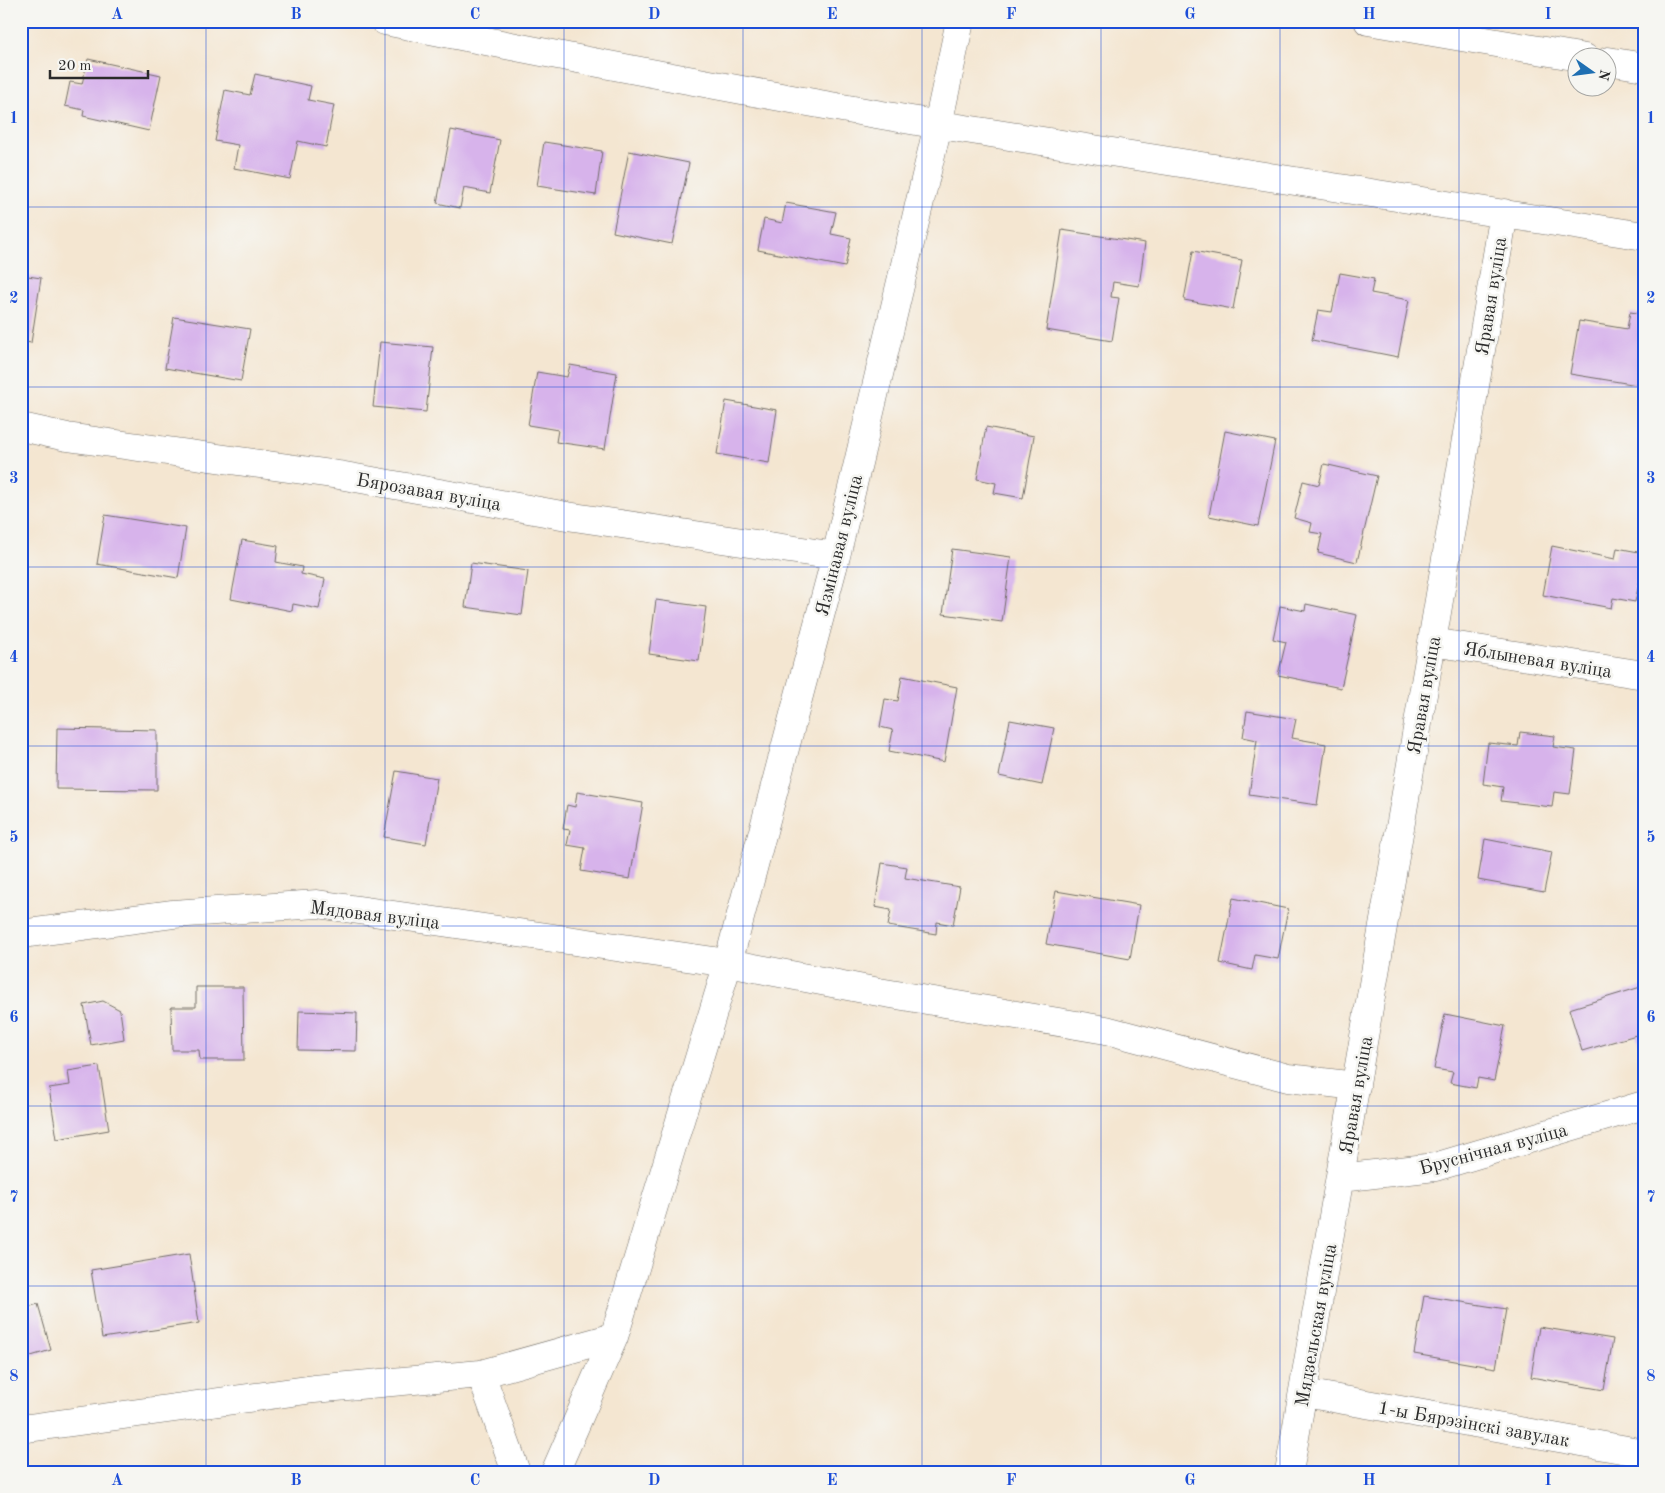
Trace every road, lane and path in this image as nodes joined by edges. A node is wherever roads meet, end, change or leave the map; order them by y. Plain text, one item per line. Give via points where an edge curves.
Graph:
1 (385, 21) edge
2 (960, 21) edge
3 (1368, 21) edge
4 (1568, 55) edge
5 (1618, 63) edge
6 (1644, 67) edge
7 (938, 125) junction
8 (1504, 213) junction
9 (1644, 236) edge
10 (21, 427) edge
11 (836, 556) junction
12 (1432, 642) junction
13 (1644, 675) edge
14 (21, 934) edge
15 (728, 963) junction
16 (1356, 1086) junction
17 (1644, 1105) edge
18 (1340, 1178) junction
19 (614, 1336) junction
20 (481, 1374) junction
21 (1304, 1393) junction
22 (21, 1429) edge
23 (1644, 1453) edge
24 (516, 1472) edge
25 (554, 1472) edge
26 (1290, 1472) edge

1 - 7 street via 562,57
2 - 7 street, Язмінавая вуліца
3 - 4 street
5 - 6 street
7 - 8 street
7 - 11 street, Язмінавая вуліца
8 - 9 street
8 - 12 street, Яравая вуліца
10 - 11 street, Бярозавая вуліца via 67,437 339,475 567,516
11 - 15 street, Язмінавая вуліца
12 - 13 street, Яблыневая вуліца
12 - 16 street, Яравая вуліца
14 - 15 street, Мядовая вуліца via 173,914 316,904
15 - 16 street, Мядовая вуліца via 1106,1030 1288,1078
15 - 19 street, Язмінавая вуліца
16 - 18 street, Яравая вуліца
17 - 18 street, Бруснічная вуліца via 1435,1167
18 - 21 street, Мядзельская вуліца
19 - 20 street
19 - 25 street, Язмінавая вуліца
20 - 22 street via 314,1390
20 - 24 street
21 - 23 street, 1-ы Бярэзінскі завулак
21 - 26 street, Мядзельская вуліца

